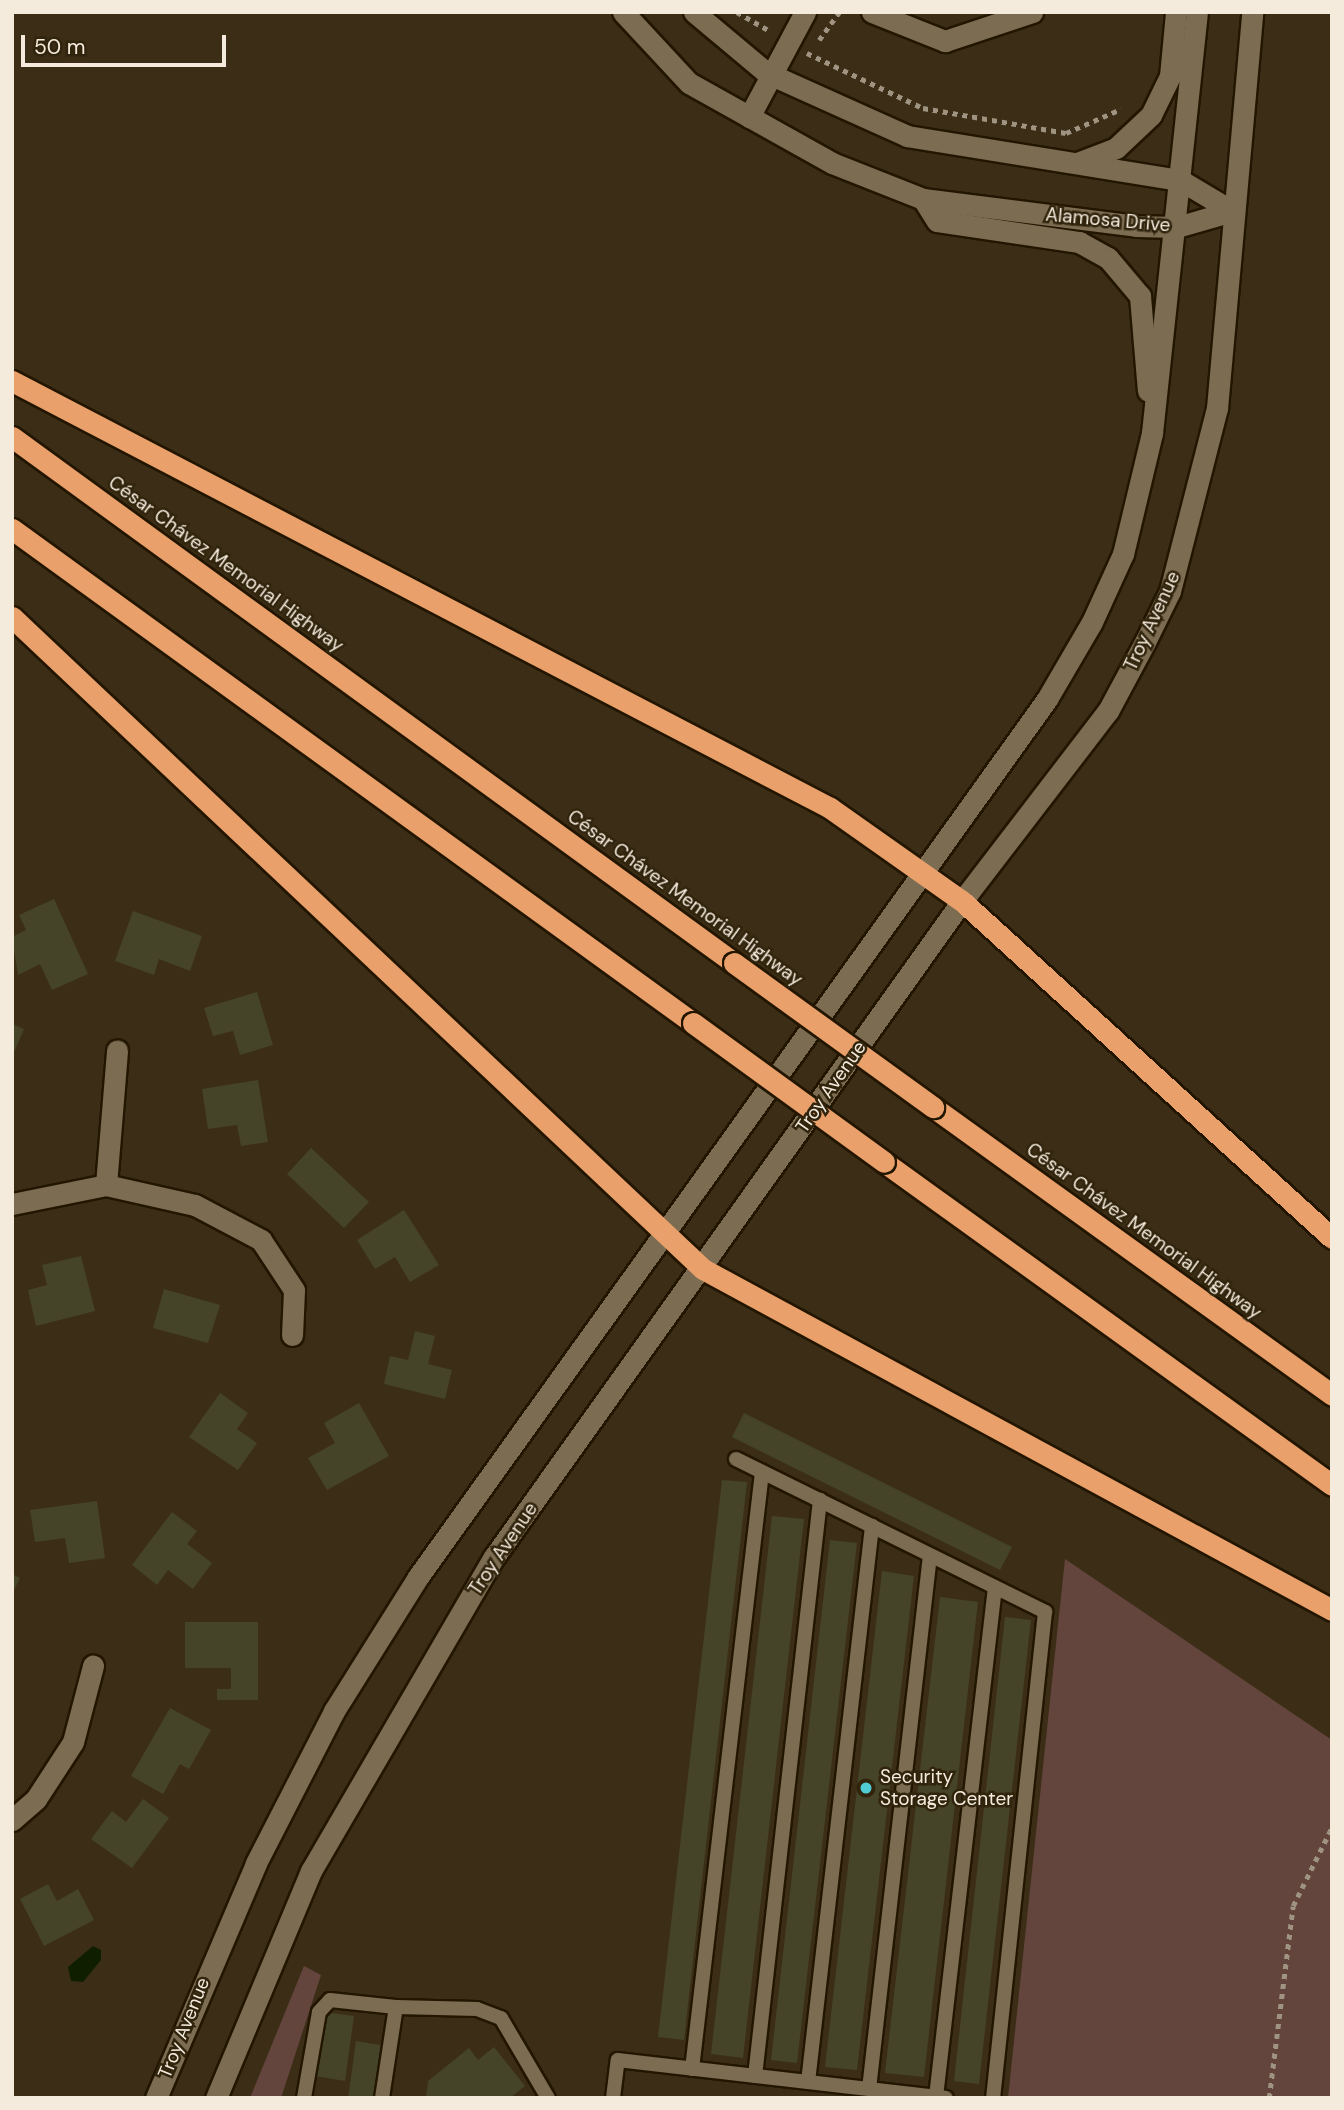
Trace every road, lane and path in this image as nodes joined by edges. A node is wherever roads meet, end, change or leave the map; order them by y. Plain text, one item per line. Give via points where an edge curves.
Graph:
1 (623, 12) edge
2 (694, 12) edge
3 (737, 12) edge
4 (805, 12) edge
5 (839, 12) edge
6 (872, 12) edge
7 (1032, 12) edge
8 (1176, 12) edge
9 (1197, 12) edge
10 (1252, 12) edge
11 (798, 48) junction
12 (773, 76) junction
13 (749, 117) junction
14 (1139, 127) junction
15 (1075, 164) junction
16 (1180, 180) junction
17 (923, 199) junction
18 (1232, 211) junction
19 (1177, 227) junction
20 (12, 381) edge
21 (1152, 433) junction
22 (12, 437) edge
23 (12, 529) edge
24 (12, 617) edge
25 (922, 869) junction
26 (962, 901) junction
27 (117, 1050) dead end
28 (106, 1185) junction
29 (12, 1205) edge
30 (662, 1233) junction
31 (1332, 1238) edge
32 (703, 1269) junction
33 (292, 1335) dead end
34 (1332, 1395) edge
35 (736, 1459) dead end
36 (762, 1472) junction
37 (1332, 1485) edge
38 (820, 1500) junction
39 (872, 1526) junction
40 (930, 1555) junction
41 (995, 1587) junction
42 (1332, 1610) edge
43 (93, 1666) dead end
44 (12, 1819) edge
45 (1332, 1827) edge
46 (396, 2007) junction
47 (692, 2069) junction
48 (755, 2076) junction
49 (808, 2082) junction
50 (869, 2089) junction
51 (941, 2097) edge
52 (156, 2098) edge
53 (216, 2098) edge
54 (304, 2098) edge
55 (382, 2098) edge
56 (548, 2098) edge
57 (613, 2098) edge
58 (993, 2098) edge
59 (1269, 2098) edge

1 - 13 main road, Alamosa Drive via 689,83
2 - 12 main road
3 - 11 path
4 - 11 main road
5 - 11 path
6 - 7 main road via 945,41
8 - 14 main road via 1170,76
9 - 16 main road, Troy Avenue
10 - 18 main road, Troy Avenue
11 - 12 main road
11 - 14 path via 923,108 1066,133 1121,108
12 - 13 main road
12 - 15 main road via 908,135
13 - 17 main road, Alamosa Drive via 832,163
14 - 15 main road via 1116,148
15 - 16 main road
16 - 18 main road
16 - 19 main road, Troy Avenue
17 - 19 main road, Alamosa Drive
17 - 21 main road via 937,221 1079,242 1108,258 1140,296
18 - 19 main road, Alamosa Drive
18 - 26 main road, Troy Avenue via 1217,408 1170,592 1108,711
19 - 21 main road, Troy Avenue
20 - 25 highway via 830,808
21 - 25 main road, Troy Avenue via 1124,554 1092,622 1047,699
22 - 34 highway, César Chávez Memorial Highway, bridge
23 - 37 highway, bridge
24 - 30 highway
25 - 26 highway
25 - 30 main road, Troy Avenue
26 - 31 highway
26 - 32 main road, Troy Avenue
27 - 28 main road
28 - 29 main road
28 - 33 main road via 195,1205 261,1240 294,1290
30 - 32 highway
30 - 52 main road, Troy Avenue via 418,1577 334,1712 251,1875
32 - 42 highway
32 - 53 main road, Troy Avenue via 494,1558 413,1692 311,1871
35 - 36 lane
36 - 38 lane
36 - 47 lane
38 - 39 lane
38 - 48 lane
39 - 40 lane
39 - 49 lane
40 - 41 lane
40 - 50 lane
41 - 51 lane
41 - 58 lane via 1045,1612
43 - 44 main road via 73,1742 36,1799
45 - 59 path via 1293,1906
46 - 54 lane via 330,2000 319,2012
46 - 55 lane
46 - 56 lane via 477,2009 501,2018
47 - 48 lane
47 - 57 lane via 618,2060
48 - 49 lane
49 - 50 lane
50 - 51 lane

